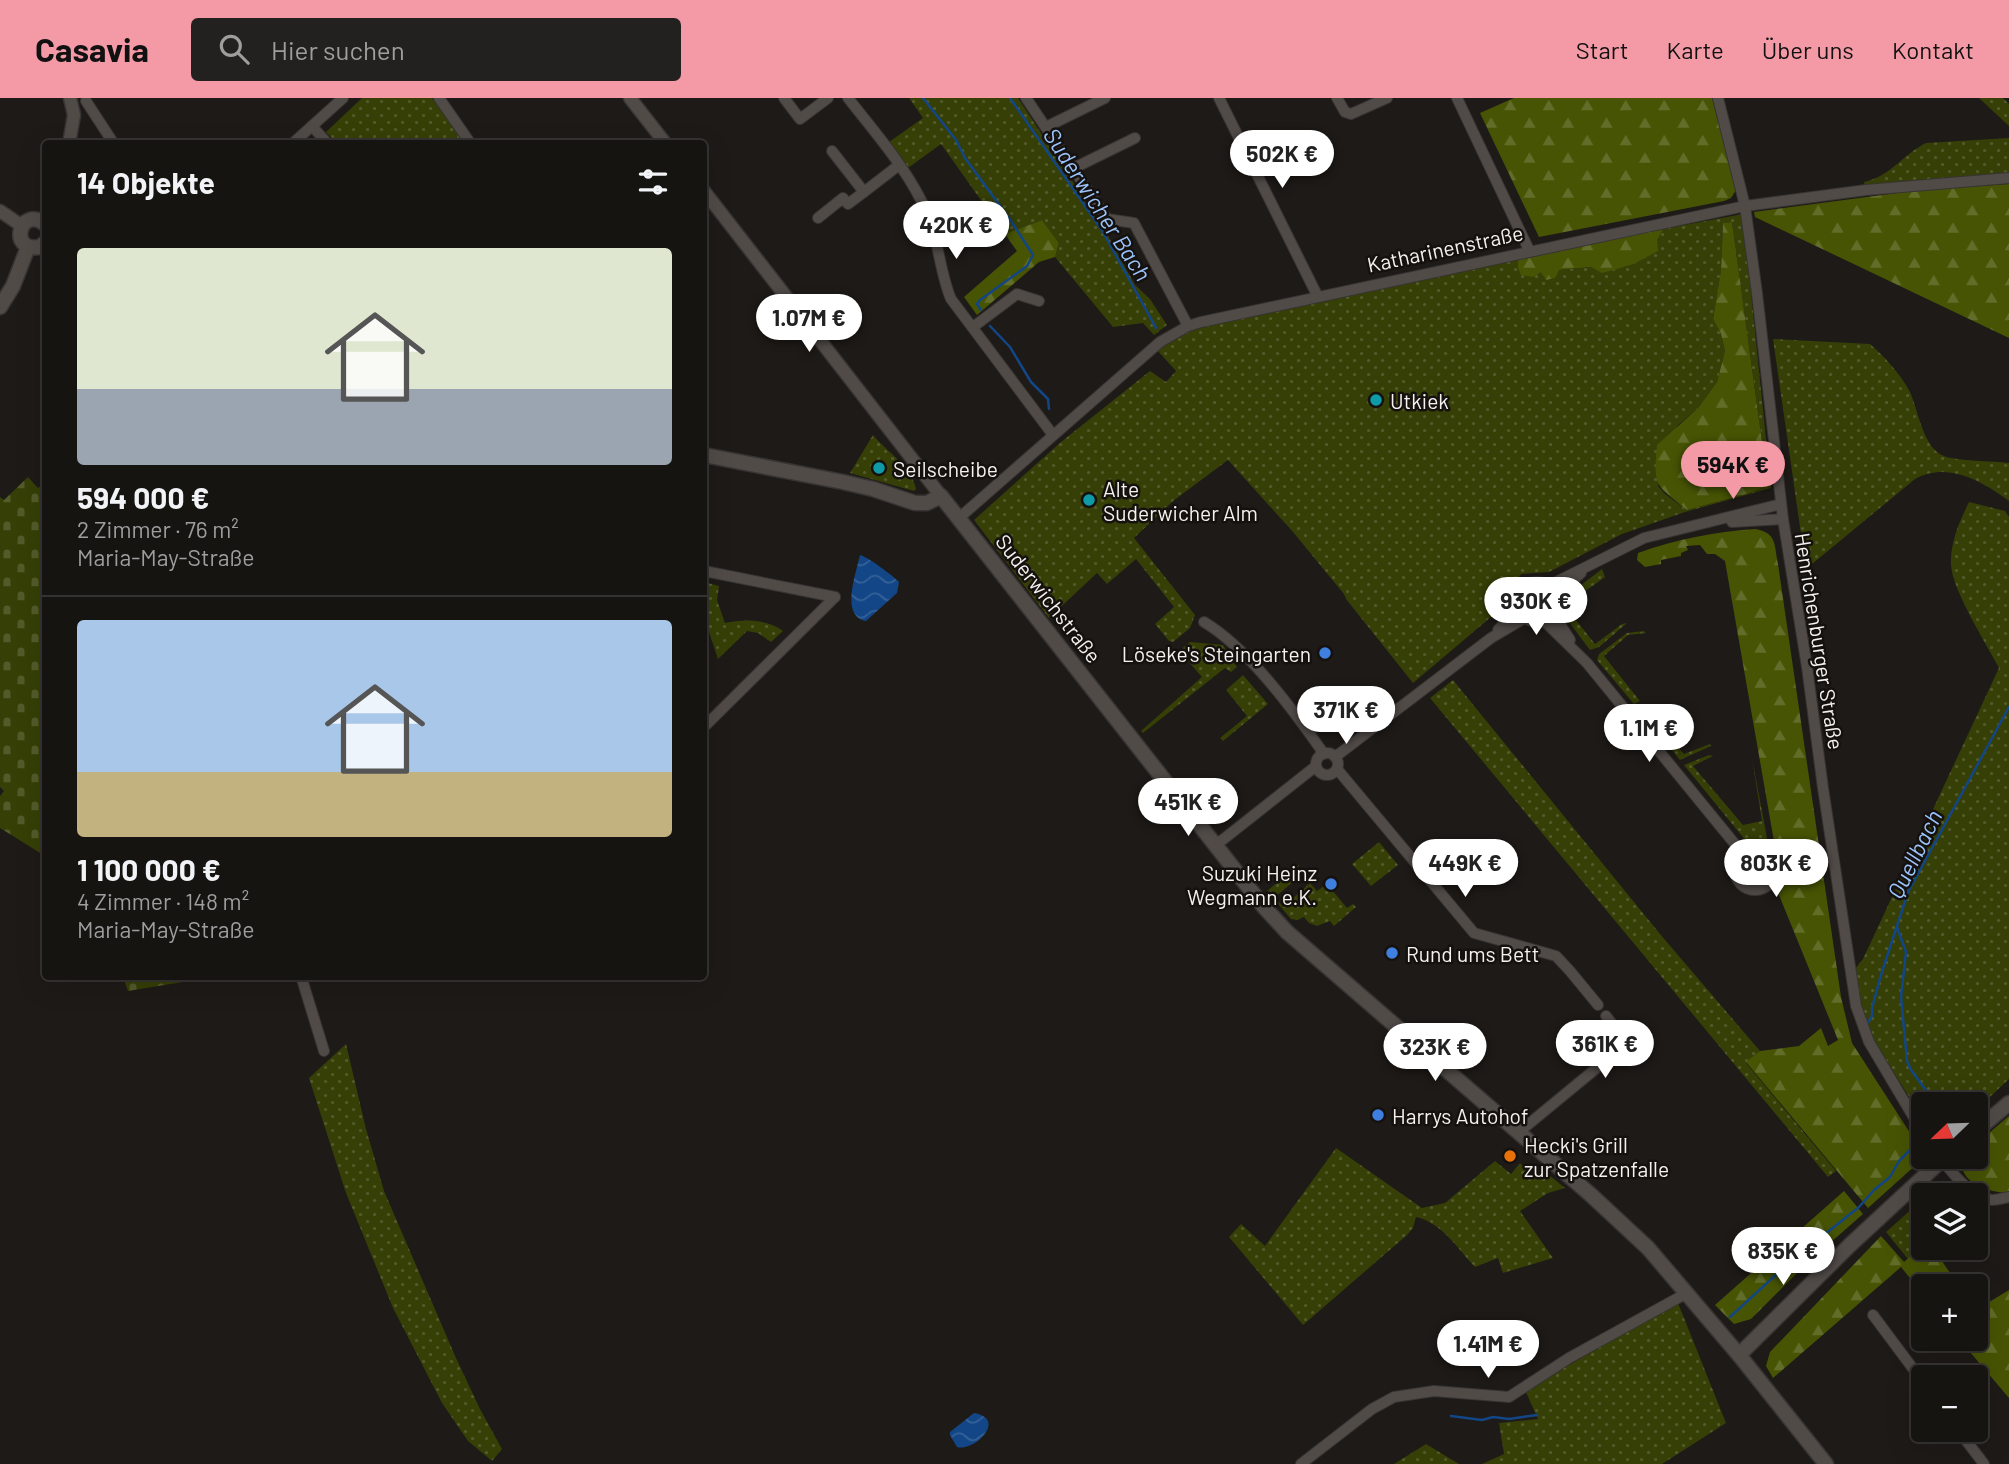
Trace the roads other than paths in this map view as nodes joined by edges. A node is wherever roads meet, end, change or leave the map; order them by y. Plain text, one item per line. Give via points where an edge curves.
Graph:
1 (343, 98) edge
2 (439, 98) edge
3 (630, 98) edge
4 (784, 98) edge
5 (828, 98) edge
6 (848, 98) edge
7 (1026, 98) edge
8 (1105, 98) edge
9 (1219, 98) edge
10 (1337, 98) edge
11 (1388, 98) edge
12 (1457, 98) edge
13 (1718, 98) edge
14 (88, 99) edge
15 (72, 102) edge
16 (312, 126) junction
17 (1046, 128) junction
18 (1135, 138) dead end
19 (70, 140) edge
20 (112, 140) edge
21 (296, 140) edge
22 (324, 140) edge
23 (468, 140) edge
24 (663, 140) edge
25 (832, 151) dead end
26 (899, 165) junction
27 (1074, 168) junction
28 (2009, 178) edge
29 (864, 192) junction
30 (707, 195) edge
31 (1745, 206) junction
32 (0, 211) edge
33 (818, 218) dead end
34 (42, 221) edge
35 (22, 226) junction
36 (42, 245) edge
37 (28, 247) junction
38 (1530, 250) junction
39 (1317, 295) junction
40 (1039, 301) dead end
41 (0, 307) edge
42 (1188, 326) junction
43 (972, 327) junction
44 (1053, 435) junction
45 (707, 456) edge
46 (941, 496) junction
47 (1781, 504) junction
48 (959, 518) junction
49 (1783, 519) junction
50 (1693, 526) junction
51 (1599, 559) junction
52 (707, 572) edge
53 (1548, 586) junction
54 (1555, 596) junction
55 (1518, 608) junction
56 (1553, 613) junction
57 (1525, 618) junction
58 (1544, 621) junction
59 (1204, 622) dead end
60 (1491, 638) junction
61 (1580, 655) junction
62 (707, 724) edge
63 (1324, 754) junction
64 (1335, 757) junction
65 (1316, 766) junction
66 (1337, 769) junction
67 (1216, 845) junction
68 (1743, 853) junction
69 (302, 980) edge
70 (1598, 1005) dead end
71 (1606, 1016) dead end
72 (324, 1051) dead end
73 (2009, 1103) edge
74 (1911, 1113) edge
75 (1988, 1121) edge
76 (1519, 1132) junction
77 (1930, 1169) edge
78 (1951, 1169) edge
79 (2009, 1197) edge
80 (1687, 1293) junction
81 (1873, 1315) dead end
82 (1739, 1355) junction
83 (1911, 1366) edge
84 (1967, 1442) edge
85 (1301, 1464) edge
86 (1826, 1464) edge
87 (1984, 1464) edge

1 - 16 street
2 - 23 street
3 - 24 street
4 - 5 street via 800,120
6 - 26 street
7 - 17 street
8 - 17 street
9 - 39 street
10 - 11 street via 1350,114
12 - 38 street
13 - 31 street, Henrichenburger Straße
14 - 15 street
14 - 20 street
15 - 19 street
16 - 21 street
16 - 22 street
17 - 27 street
18 - 27 street
25 - 29 street
26 - 29 street
26 - 43 street via 929,217 951,299
27 - 42 street via 1107,219 1134,223
28 - 31 street, Katharinenstraße
29 - 33 street via 848,204 843,198
30 - 46 street
31 - 38 street, Katharinenstraße
31 - 47 street, Henrichenburger Straße
32 - 35 street
34 - 35 main road via 31,219
35 - 37 main road via 20,238
36 - 37 main road
37 - 41 main road
38 - 39 street, Katharinenstraße
39 - 42 street, Katharinenstraße
40 - 43 street via 1017,294
42 - 44 street, Katharinenstraße via 1160,342
43 - 44 street
44 - 48 street, Katharinenstraße
45 - 46 main road via 843,482 915,503
46 - 48 main road, Suderwichstraße
47 - 49 street, Henrichenburger Straße
47 - 50 street
48 - 67 main road, Suderwichstraße
49 - 50 street
49 - 74 street, Henrichenburger Straße via 1856,1006 1869,1042
50 - 51 street via 1644,538
51 - 53 street
51 - 54 street
52 - 62 street via 835,597
53 - 54 street
53 - 55 street via 1537,583 1523,588
54 - 56 street
55 - 57 street
55 - 60 street
56 - 58 street
56 - 61 street
57 - 58 street
57 - 60 street
58 - 61 street
59 - 63 street via 1237,646
60 - 64 street
61 - 68 street
63 - 64 street
63 - 65 street
64 - 66 street
65 - 66 street via 1325,775
65 - 67 street
66 - 70 street via 1474,933 1556,957
67 - 76 main road, Suderwichstraße via 1287,932
68 - 68 street via 1735,866 1737,880 1749,890 1767,887 1775,875 1769,855 1756,850
69 - 72 street
71 - 76 street via 1627,1043
73 - 75 main road
76 - 80 main road, Suderwichstraße via 1648,1248
77 - 82 main road
78 - 79 street via 1967,1188 1991,1200
80 - 82 main road, Suderwichstraße
80 - 85 street via 1509,1397 1434,1391 1394,1397
81 - 83 street
82 - 86 main road, Suderwichstraße
84 - 87 street

